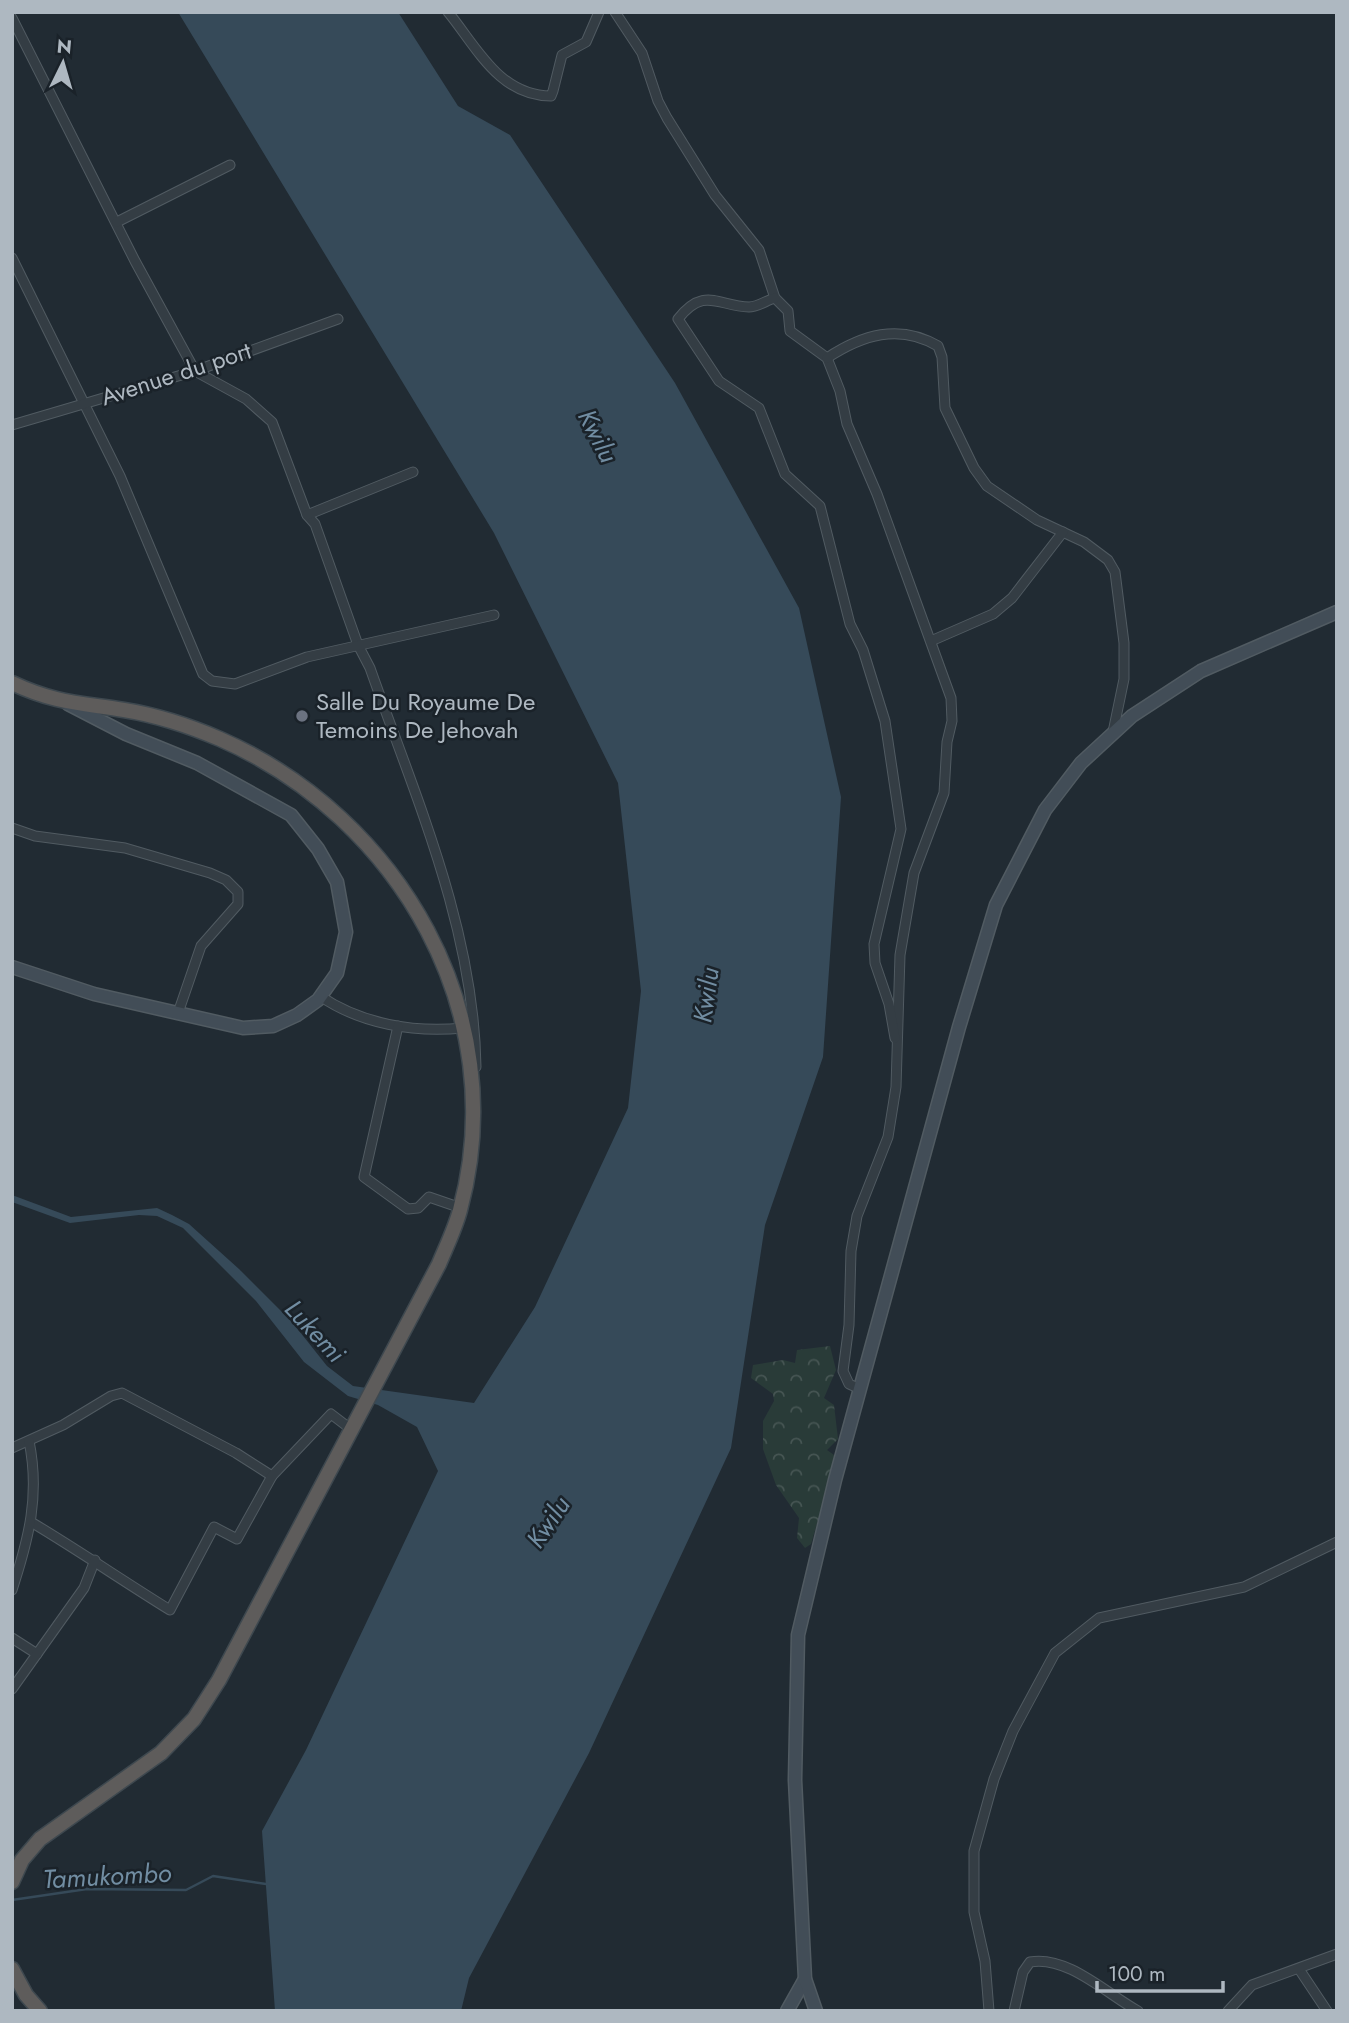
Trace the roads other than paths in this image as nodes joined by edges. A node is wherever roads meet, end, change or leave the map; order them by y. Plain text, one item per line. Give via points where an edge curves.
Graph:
1 (447, 12) edge
2 (599, 12) edge
3 (615, 12) edge
4 (12, 18) edge
5 (230, 165) dead end
6 (117, 222) junction
7 (12, 258) edge
8 (775, 298) junction
9 (338, 320) dead end
10 (827, 358) junction
11 (195, 371) junction
12 (86, 403) junction
13 (12, 425) edge
14 (413, 472) dead end
15 (307, 515) junction
16 (1063, 532) junction
17 (1337, 612) edge
18 (494, 615) dead end
19 (931, 641) junction
20 (358, 645) junction
21 (12, 683) edge
22 (68, 704) junction
23 (1112, 734) junction
24 (12, 828) edge
25 (12, 967) edge
26 (320, 996) junction
27 (178, 1013) junction
28 (398, 1026) junction
29 (463, 1028) junction
30 (898, 1042) junction
31 (472, 1122) junction
32 (461, 1208) junction
33 (860, 1390) junction
34 (353, 1428) junction
35 (29, 1441) junction
36 (12, 1448) edge
37 (272, 1476) junction
38 (31, 1522) junction
39 (1337, 1542) edge
40 (95, 1560) junction
41 (12, 1590) edge
42 (12, 1638) edge
43 (37, 1654) junction
44 (12, 1689) edge
45 (12, 1882) edge
46 (1337, 1954) edge
47 (1299, 1969) junction
48 (13, 1972) edge
49 (805, 1979) junction
50 (40, 2011) edge
51 (787, 2011) edge
52 (816, 2011) edge
53 (989, 2011) edge
54 (1014, 2011) edge
55 (1138, 2011) edge
56 (1228, 2011) edge
57 (1327, 2011) edge

1 - 2 street via 490,70 543,96 553,92 562,55 586,42
3 - 8 street via 642,53 667,118 715,195 759,250
4 - 6 street
5 - 6 street
6 - 11 street
7 - 12 street
8 - 10 street via 788,312 793,335
8 - 30 street via 748,307 715,298 705,300 678,319 719,381 759,408 785,474 820,506 850,624 885,721 901,829 874,944
9 - 11 street, Avenue du port
10 - 16 street via 848,344 884,333 913,335 938,346 945,408 974,468 987,486
10 - 19 street via 847,424
11 - 12 street, Avenue du port
11 - 15 street via 246,399 272,422
12 - 13 street, Avenue du port
12 - 20 street via 203,674 212,681 235,684 307,657
14 - 15 street
15 - 20 street via 316,524
16 - 19 street via 1012,598 993,614
16 - 23 street via 1108,560 1115,572 1124,679
17 - 23 main road via 1201,671
18 - 20 street
19 - 30 street via 951,698 952,721 944,793 919,855 909,895 898,979
20 - 31 street via 418,804 463,949 475,1044
21 - 22 highway
22 - 26 main road via 126,734 197,762 291,815 337,882 346,932 337,974
22 - 29 highway via 125,710 219,738 317,795 374,849 418,909 449,978
23 - 33 main road via 1045,810 996,905
24 - 27 street via 35,836 125,848 210,873 238,892 238,904 201,946
25 - 27 main road via 94,994
26 - 27 main road via 297,1015 272,1026 243,1028
26 - 28 street via 345,1011
28 - 29 street via 438,1031
28 - 32 street via 363,1177 408,1209 418,1209 429,1197
29 - 31 highway
30 - 33 street via 888,1137 857,1216 851,1251 843,1371 844,1379
31 - 32 highway
32 - 34 highway via 439,1265
33 - 49 main road via 798,1635 795,1780
34 - 37 street via 331,1414
34 - 45 highway via 194,1719 161,1753 40,1839 22,1860
35 - 36 street
35 - 37 street via 111,1396 131,1395
35 - 38 street via 35,1473
37 - 40 street via 237,1539 214,1527 170,1610
38 - 40 street
38 - 41 street
39 - 53 street via 1244,1587 1100,1618 1055,1653 1013,1731 974,1851 974,1912 985,1961
40 - 43 street via 83,1588
42 - 43 street
43 - 44 street
46 - 47 street
47 - 56 street via 1252,1985
47 - 57 street
48 - 50 highway
49 - 51 main road
49 - 52 main road
54 - 55 street via 1023,1972 1030,1962 1038,1961 1063,1967

